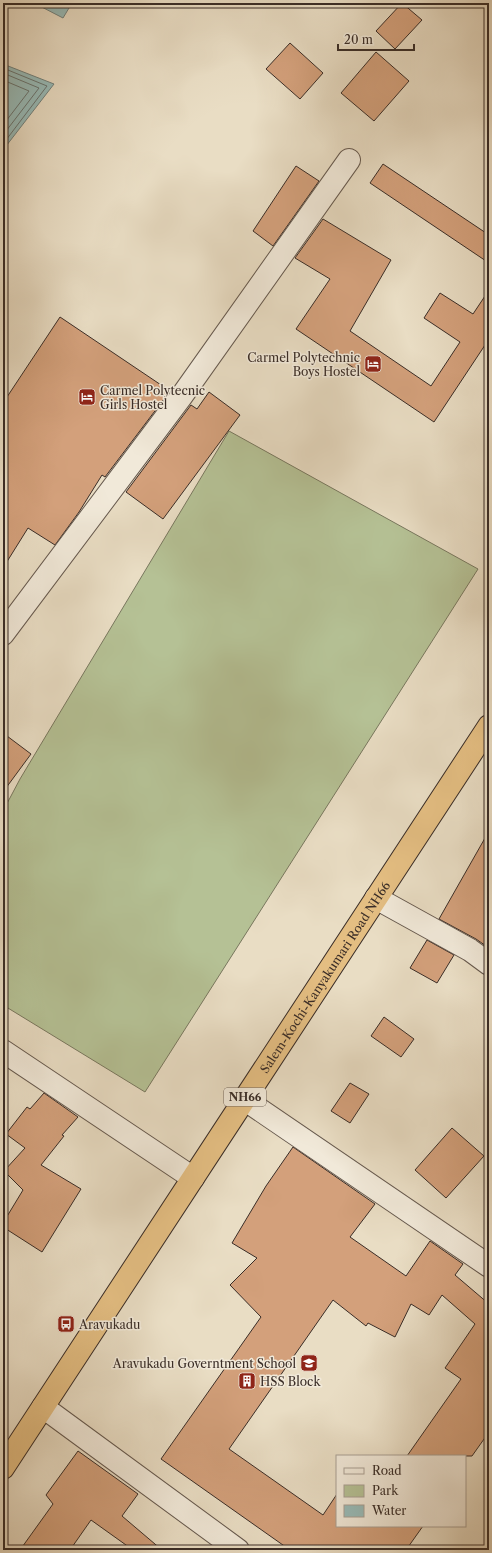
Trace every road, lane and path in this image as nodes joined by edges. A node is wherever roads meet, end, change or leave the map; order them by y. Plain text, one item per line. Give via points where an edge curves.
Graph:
1 (349, 160) dead end
2 (3, 634) edge
3 (489, 726) edge
4 (376, 898) junction
5 (489, 964) edge
6 (3, 1051) edge
7 (244, 1099) junction
8 (193, 1178) junction
9 (489, 1266) edge
10 (43, 1407) junction
11 (3, 1468) edge
12 (238, 1550) edge

1 - 2 street via 181,397
3 - 4 highway, Salem-Kochi-Kanyakumari Road NH66 / NH66
4 - 5 street via 470,950
4 - 7 highway, Salem-Kochi-Kanyakumari Road NH66 / NH66
6 - 8 street
7 - 8 highway, Salem-Kochi-Kanyakumari Road NH66 / NH66
7 - 9 street
8 - 10 highway, Salem-Kochi-Kanyakumari Road NH66 / NH66
10 - 11 highway, Salem-Kochi-Kanyakumari Road NH66 / NH66
10 - 12 street

